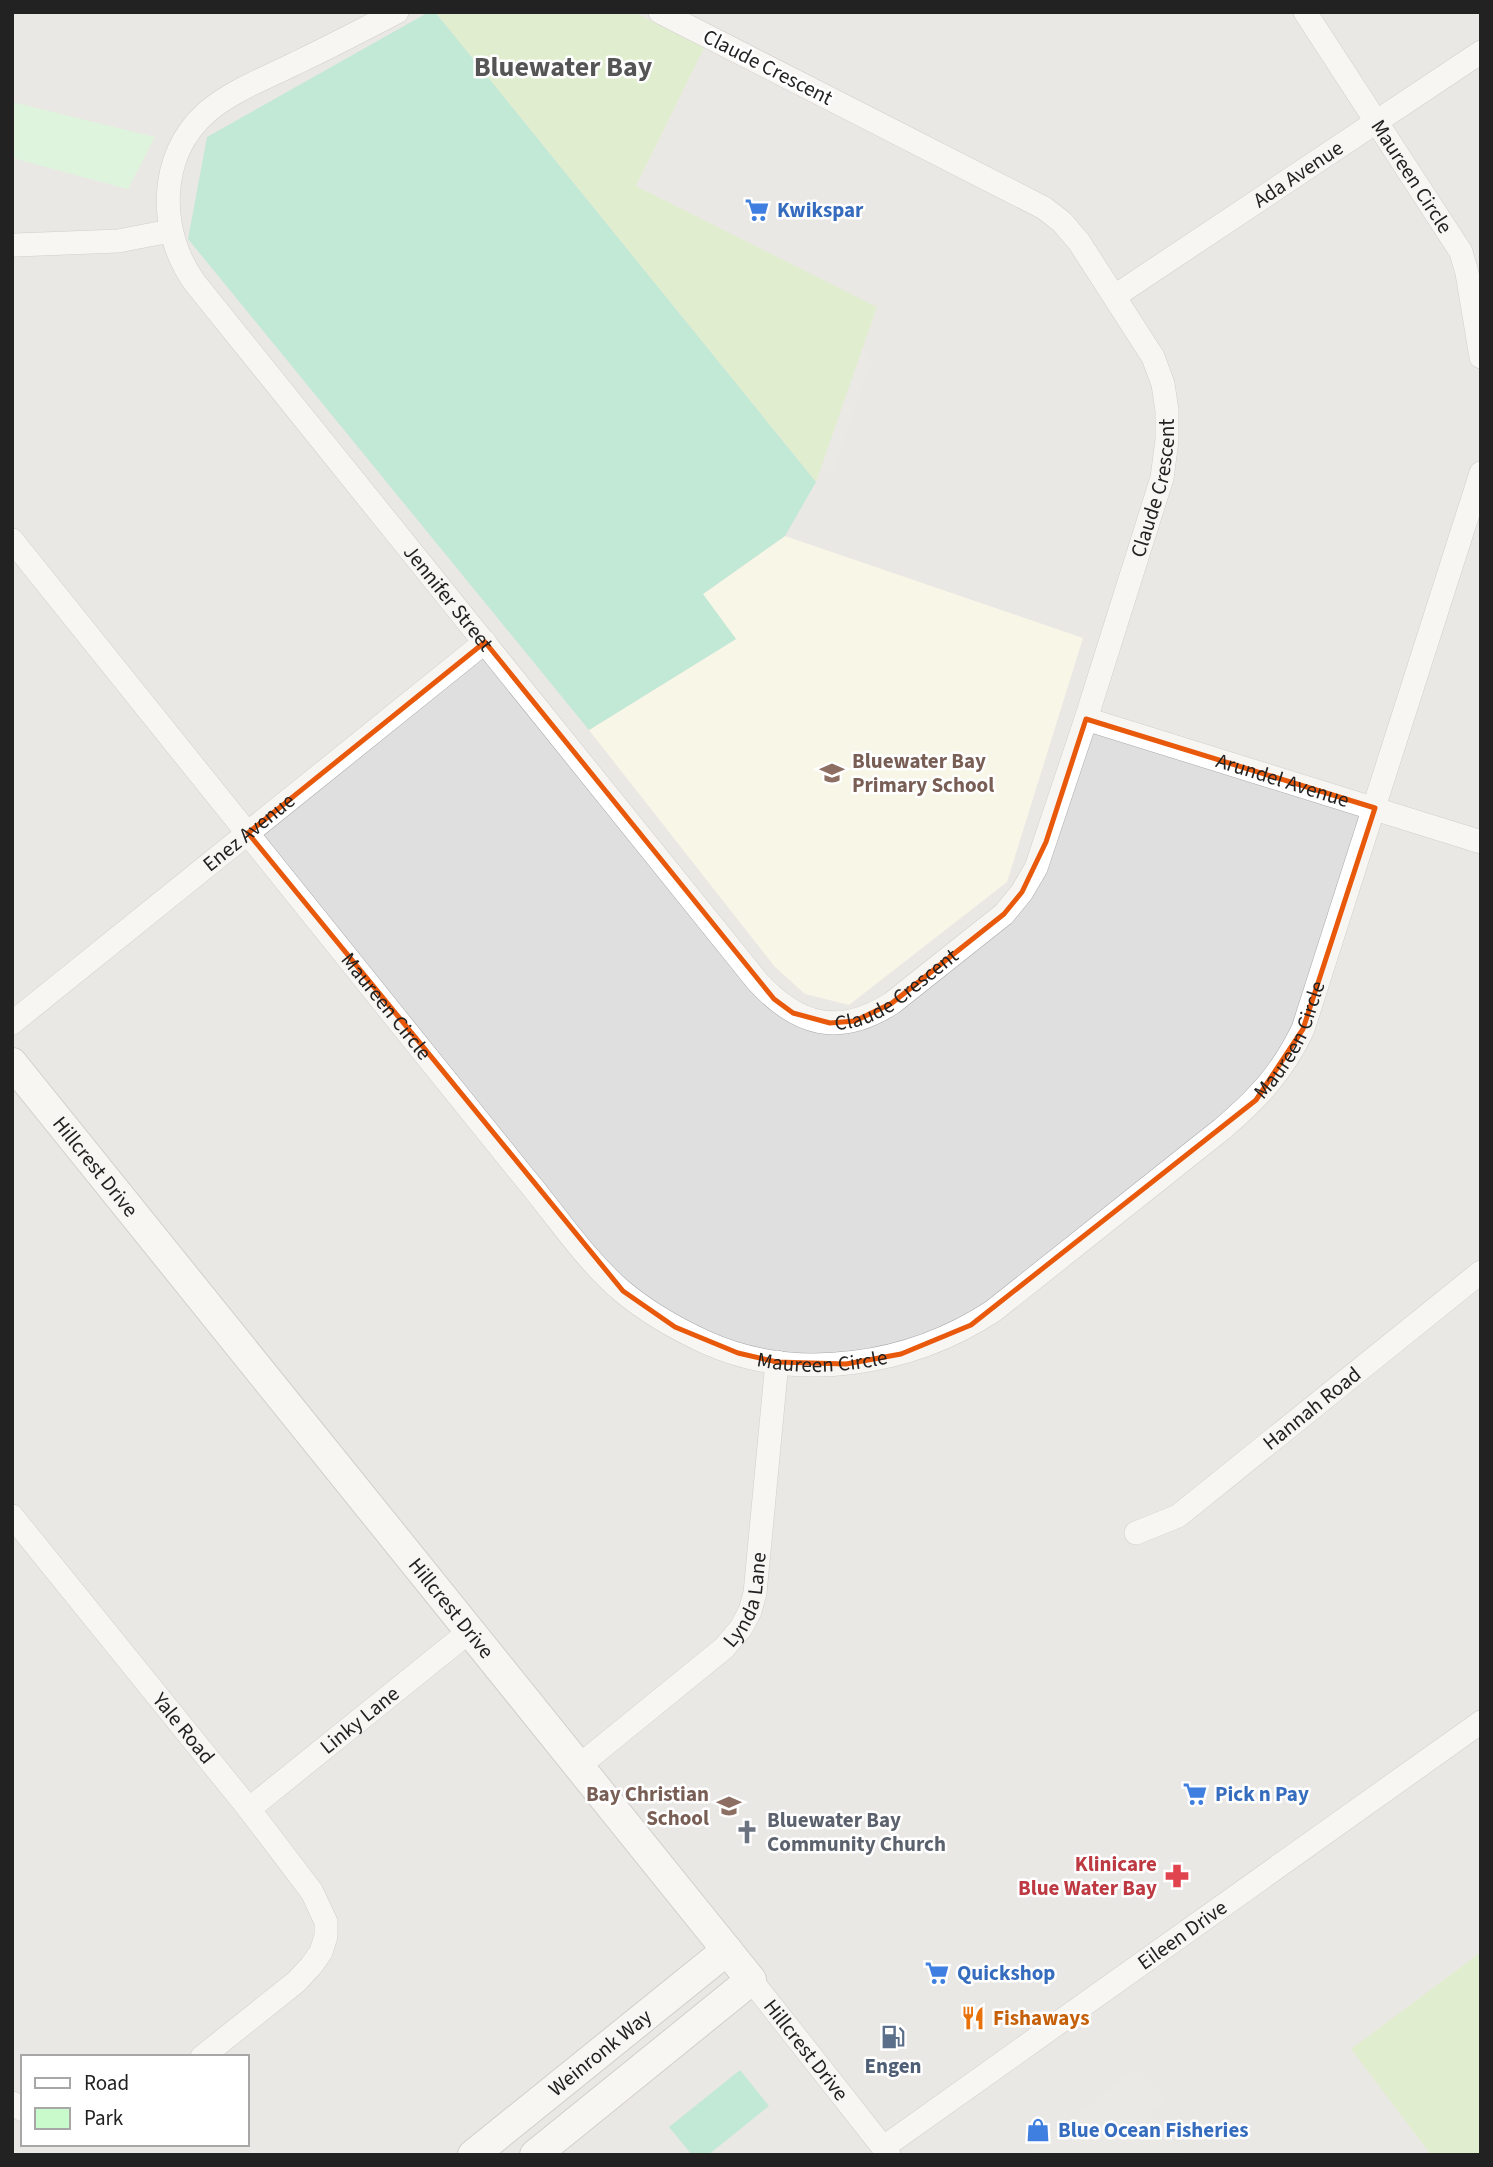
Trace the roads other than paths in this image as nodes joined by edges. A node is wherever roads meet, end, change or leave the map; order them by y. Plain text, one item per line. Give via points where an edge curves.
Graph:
1 (397, 12) edge
2 (660, 12) edge
3 (1305, 12) edge
4 (1481, 52) edge
5 (1377, 122) junction
6 (170, 231) junction
7 (14, 245) edge
8 (1115, 296) junction
9 (1481, 357) edge
10 (1481, 473) edge
11 (12, 540) edge
12 (485, 642) junction
13 (1086, 719) junction
14 (1375, 808) junction
15 (248, 833) junction
16 (1481, 842) edge
17 (757, 981) joint
18 (12, 1023) edge
19 (12, 1063) edge
20 (1481, 1272) edge
21 (777, 1362) junction
22 (12, 1516) edge
23 (1136, 1533) dead end
24 (470, 1631) junction
25 (1481, 1722) edge
26 (579, 1766) junction
27 (249, 1809) junction
28 (727, 1950) junction
29 (751, 1980) junction
30 (205, 2055) edge
31 (887, 2151) edge
32 (473, 2155) edge
33 (535, 2155) edge

1 - 6 street, Jennifer Street via 239,91 204,115 178,152 170,175
2 - 8 street, Claude Crescent via 1044,208 1079,242
3 - 5 street, Maureen Circle
4 - 5 street, Ada Avenue
5 - 8 street, Ada Avenue
5 - 9 street, Maureen Circle via 1461,252
6 - 7 street via 118,241
6 - 12 street, Jennifer Street via 195,283
8 - 13 street, Claude Crescent via 1153,358 1163,384 1167,440 1162,478
10 - 14 street, Maureen Circle
11 - 15 street, Maureen Circle
12 - 15 street, Enez Avenue
12 - 17 street, Jennifer Street
13 - 14 street, Arundel Avenue
13 - 17 street, Claude Crescent via 1036,868 1004,914 982,932 892,1003 855,1021 830,1023 793,1013
14 - 16 street, Arundel Avenue
14 - 21 street, Maureen Circle via 1303,1029 1256,1100 1022,1290 971,1325 923,1346 873,1359 846,1364
15 - 18 street, Enez Avenue
15 - 21 street, Maureen Circle via 610,1278 642,1305 706,1343
19 - 24 street, Hillcrest Drive
20 - 23 street, Hannah Road via 1178,1516
21 - 26 street, Lynda Lane via 758,1570 750,1611 724,1648
22 - 27 street, Yale Road
24 - 26 street, Hillcrest Drive
24 - 27 street, Linky Lane
25 - 31 street, Eileen Drive
26 - 28 street, Hillcrest Drive
27 - 30 street, Yale Road via 312,1892 326,1922 326,1936 312,1966 296,1982
28 - 29 street, Hillcrest Drive
28 - 32 street, Weinronk Way
29 - 31 street, Hillcrest Drive
29 - 33 street, Weinronk Way

